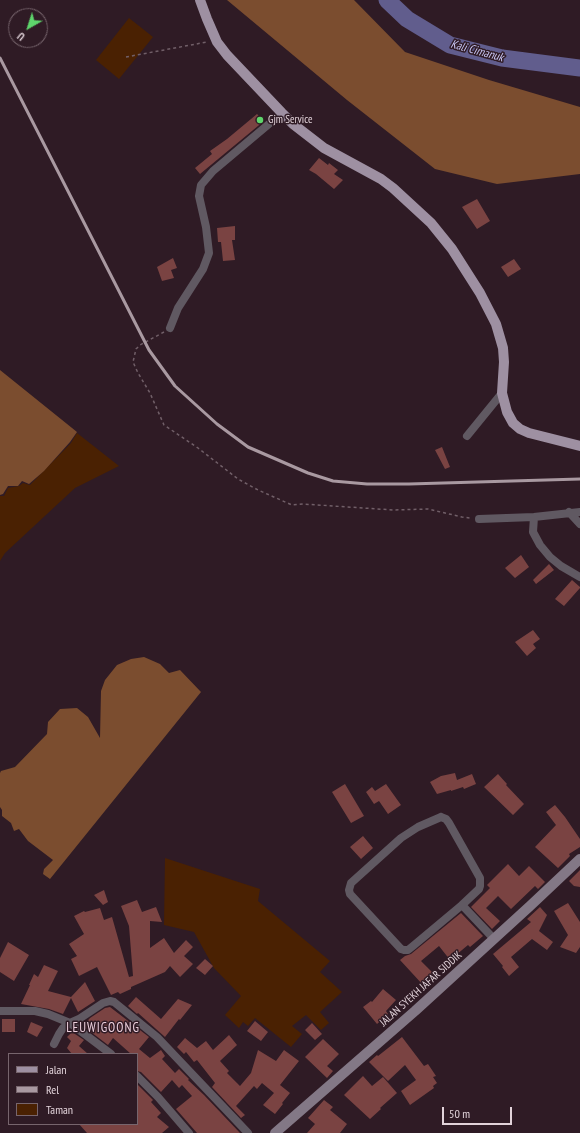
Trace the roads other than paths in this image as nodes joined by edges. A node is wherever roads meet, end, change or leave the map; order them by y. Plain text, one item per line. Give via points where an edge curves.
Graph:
1 (200, 0) edge
2 (282, 113) junction
3 (170, 328) road end
4 (502, 393) junction
5 (466, 436) dead end
6 (580, 446) edge
7 (569, 512) junction
8 (580, 512) edge
9 (534, 516) junction
10 (480, 518) road end
11 (580, 524) edge
12 (580, 577) edge
13 (580, 858) edge
14 (462, 905) junction
15 (494, 939) junction
16 (0, 1011) edge
17 (70, 1023) junction
18 (54, 1044) dead end
19 (111, 1053) edge
20 (138, 1077) edge
21 (190, 1133) edge
22 (248, 1133) edge
23 (275, 1133) edge

1 - 2 main road via 217,41 227,55
2 - 3 street via 213,171 201,185 199,196 209,253 204,269 178,308
2 - 4 main road via 324,148 394,188 431,223 452,249 496,324 504,355
4 - 5 street
4 - 6 main road via 507,412 520,429
7 - 8 street
7 - 9 street
7 - 11 street
9 - 10 street
9 - 12 street via 533,532 540,545 561,566
13 - 15 main road, JALAN SYEKH JAFAR SIDDIK
14 - 14 street via 478,889 480,881 449,823 441,817 401,838 351,882 349,890 404,950 408,950
14 - 15 street
15 - 23 main road, JALAN SYEKH JAFAR SIDDIK
16 - 17 street via 35,1011
17 - 18 street via 63,1028
17 - 19 street
17 - 22 street via 103,1003 113,1001 118,1004 157,1037
20 - 21 street

